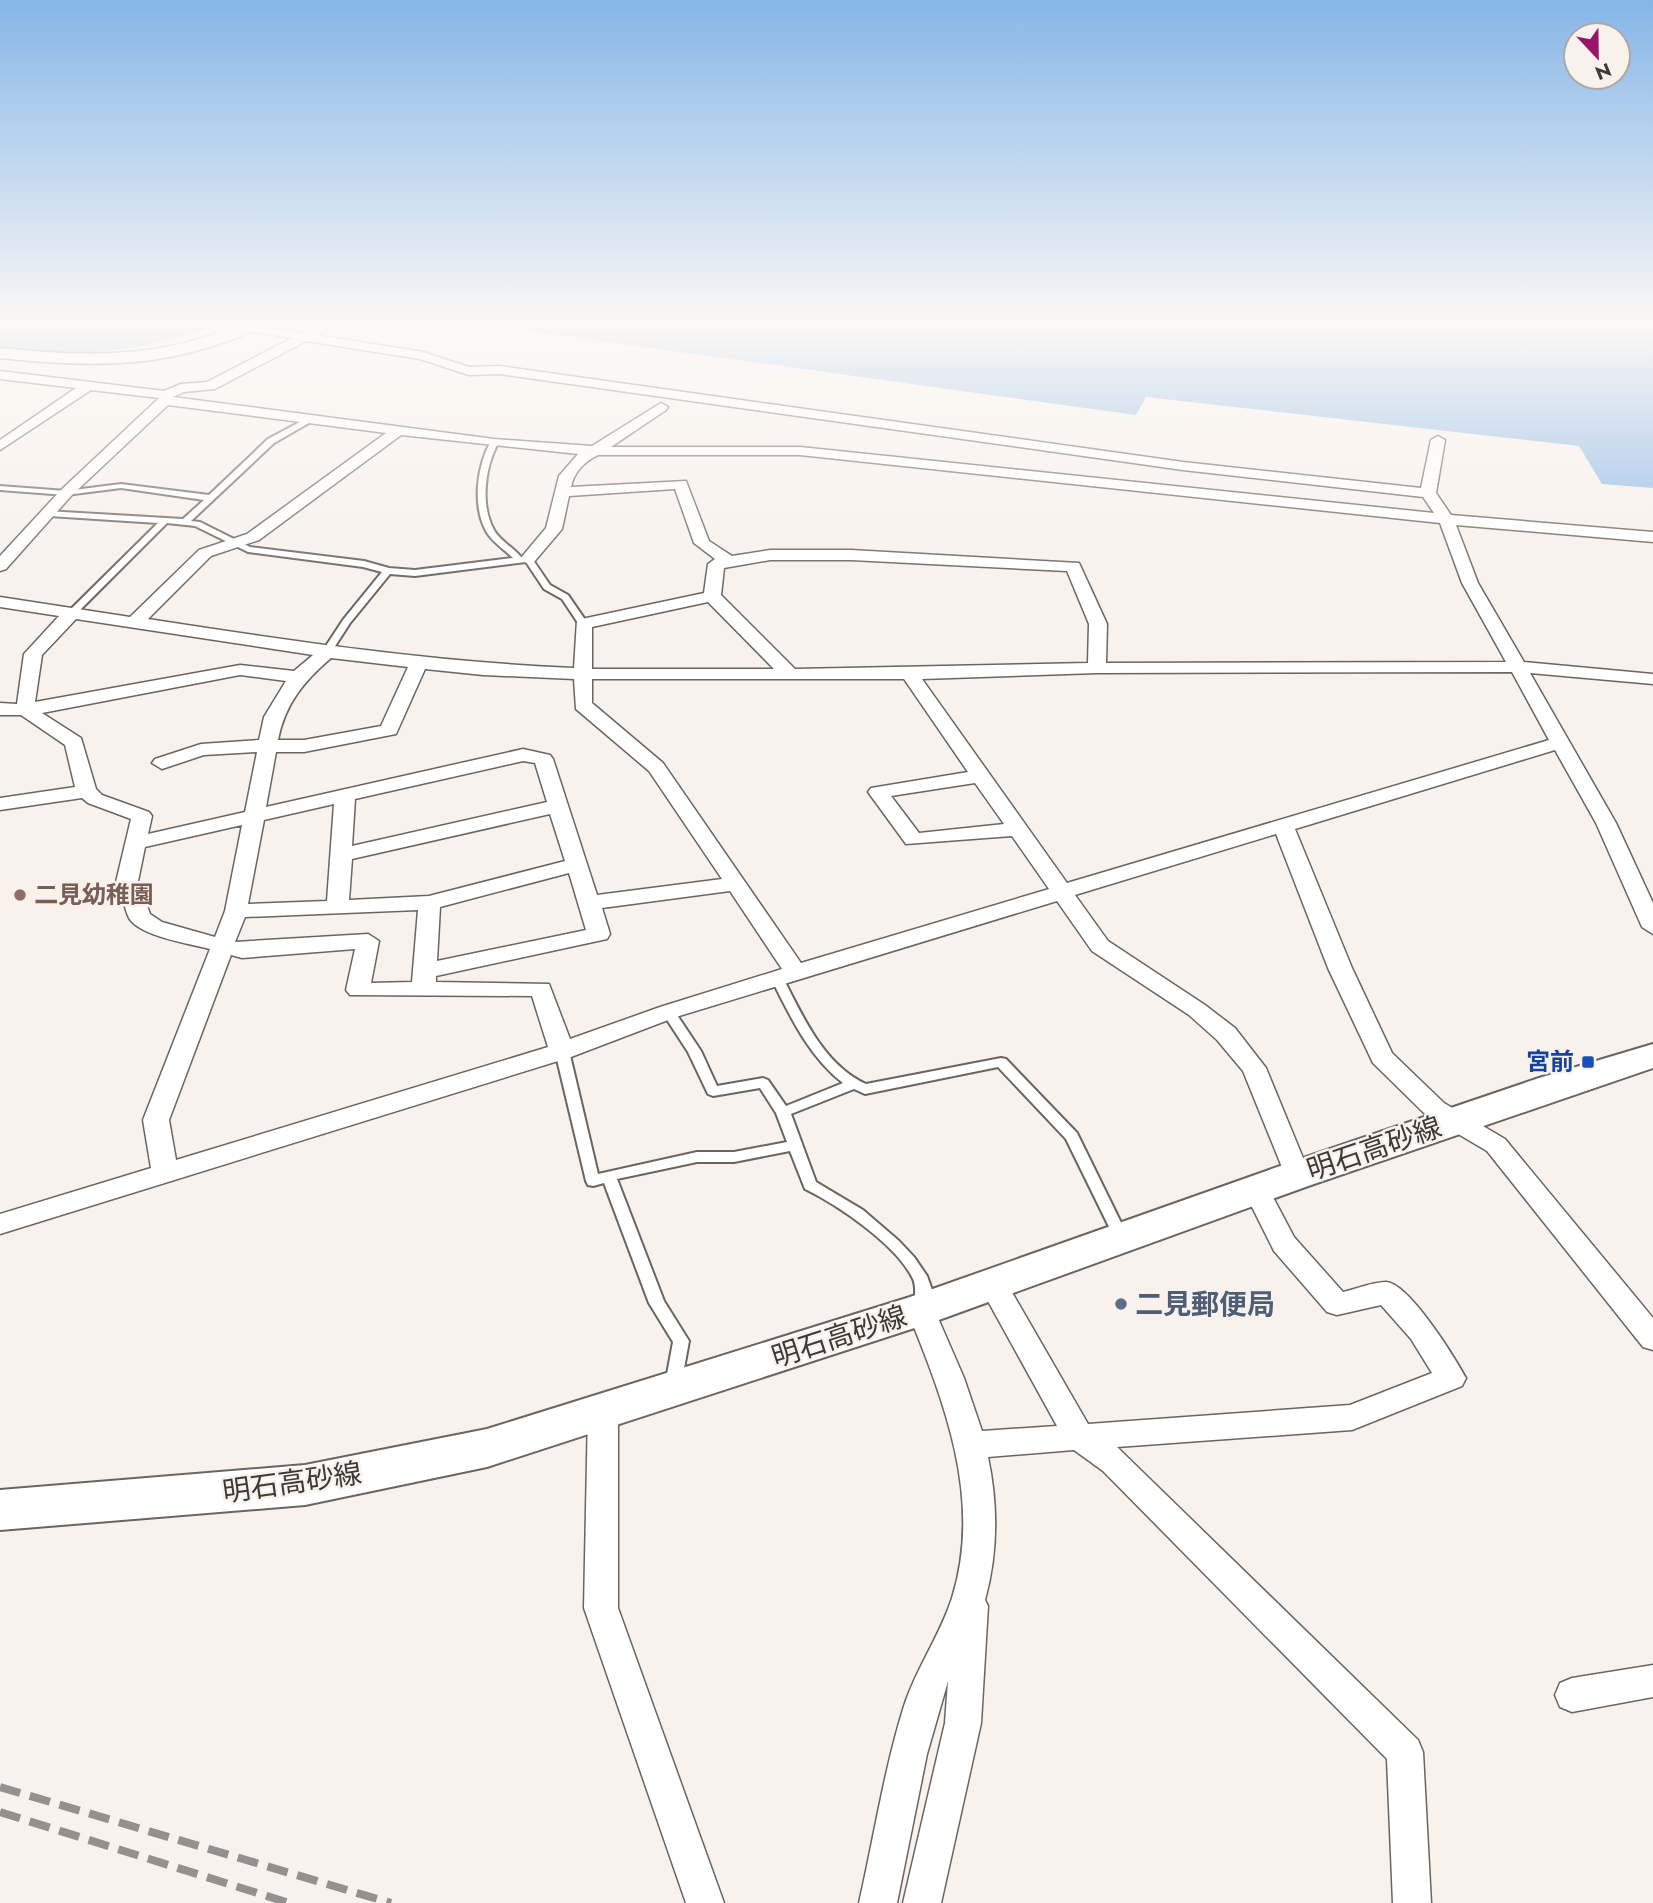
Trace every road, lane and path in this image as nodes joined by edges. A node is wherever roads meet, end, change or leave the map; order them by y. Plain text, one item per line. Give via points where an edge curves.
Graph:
1 (49, 413) edge
2 (149, 413) edge
3 (275, 413) edge
4 (652, 413) edge
5 (804, 413) edge
6 (311, 418) junction
7 (400, 429) junction
8 (1438, 440) dead end
9 (494, 443) junction
10 (0, 446) edge
11 (595, 452) junction
12 (0, 488) edge
13 (563, 492) junction
14 (66, 493) junction
15 (1428, 493) junction
16 (210, 498) junction
17 (49, 513) junction
18 (1446, 519) junction
19 (165, 520) junction
20 (185, 522) junction
21 (1653, 537) edge
22 (234, 542) junction
23 (523, 560) junction
24 (727, 560) junction
25 (0, 566) edge
26 (388, 571) junction
27 (712, 596) junction
28 (0, 603) edge
29 (73, 612) junction
30 (135, 621) junction
31 (583, 624) junction
32 (327, 652) junction
33 (419, 662) junction
34 (1520, 667) junction
35 (1097, 668) junction
36 (583, 674) junction
37 (790, 674) junction
38 (908, 674) junction
39 (298, 677) junction
40 (1653, 679) edge
41 (0, 709) edge
42 (24, 710) junction
43 (1558, 743) junction
44 (267, 746) junction
45 (162, 763) dead end
46 (979, 776) junction
47 (86, 791) junction
48 (345, 796) junction
49 (0, 804) edge
50 (557, 806) junction
51 (252, 818) junction
52 (1283, 826) junction
53 (1015, 829) junction
54 (136, 843) junction
55 (340, 855) junction
56 (576, 865) junction
57 (736, 884) junction
58 (1060, 894) junction
59 (429, 903) junction
60 (588, 903) junction
61 (338, 907) junction
62 (236, 911) junction
63 (1653, 927) edge
64 (224, 944) junction
65 (787, 975) junction
66 (424, 980) junction
67 (668, 1012) junction
68 (562, 1051) junction
69 (1653, 1056) edge
70 (852, 1085) junction
71 (783, 1111) junction
72 (1455, 1120) junction
73 (795, 1145) junction
74 (165, 1175) junction
75 (1297, 1175) junction
76 (609, 1177) junction
77 (1256, 1189) junction
78 (0, 1224) edge
79 (1121, 1237) junction
80 (992, 1283) junction
81 (921, 1310) junction
82 (1653, 1339) edge
83 (672, 1389) junction
84 (603, 1411) junction
85 (1080, 1438) junction
86 (973, 1446) junction
87 (0, 1510) edge
88 (972, 1589) junction
89 (1653, 1681) edge
90 (1572, 1695) dead end
91 (705, 1903) edge
92 (878, 1903) edge
93 (922, 1903) edge
94 (1412, 1903) edge

1 - 10 street
2 - 14 street
3 - 6 street
4 - 11 street
5 - 15 street via 1169,464
6 - 7 street
6 - 16 lane via 271,441
7 - 9 street
7 - 22 street via 284,517 253,537
8 - 15 street
9 - 11 street
9 - 23 lane via 486,454 482,482 488,528
11 - 13 street via 581,458 566,476
11 - 18 street via 800,451
12 - 14 lane
13 - 23 street via 554,529
13 - 24 street via 681,484 702,543
14 - 16 lane via 121,486
14 - 17 street
15 - 18 street
16 - 20 lane
17 - 19 lane
17 - 25 street
18 - 21 street
18 - 34 street via 1470,583
19 - 20 lane
19 - 29 lane
20 - 22 lane
22 - 26 lane
22 - 30 street via 205,553
23 - 26 lane via 415,573
23 - 31 lane via 547,587 565,597
24 - 27 street via 716,564
24 - 35 street via 851,555 1073,566 1098,624
26 - 32 lane
27 - 31 street
27 - 37 street
28 - 29 street
29 - 30 street
29 - 42 street via 33,654
30 - 32 street
31 - 36 street
32 - 33 street
32 - 39 street
33 - 36 street
33 - 44 street via 389,730 304,746
34 - 35 street
34 - 40 street
34 - 43 street
35 - 38 street
36 - 37 street
36 - 57 street via 583,705 656,767
37 - 38 street
38 - 46 street
39 - 42 street via 240,670
39 - 44 street via 273,717
41 - 42 street
42 - 47 street via 74,742
43 - 52 street
43 - 63 street via 1606,823
44 - 45 street via 201,750
44 - 51 street
46 - 53 street
46 - 53 street via 878,792 913,840
47 - 49 street
47 - 54 street via 95,799 142,816
48 - 50 street via 523,755 542,759
48 - 51 street
48 - 55 street
50 - 55 street
50 - 56 street
51 - 54 street
51 - 62 street
52 - 58 street
52 - 72 street via 1340,968 1382,1057 1435,1109
53 - 58 street
54 - 64 street via 127,882 140,917 154,927
55 - 61 street
56 - 59 street
56 - 60 street
57 - 60 street
57 - 65 street
58 - 65 street
58 - 75 street via 1100,946 1198,1010 1226,1034 1254,1069
59 - 61 street
59 - 66 street
60 - 66 street via 599,934
61 - 62 street
62 - 64 street
64 - 66 street via 242,951 368,941 358,990
64 - 74 street via 156,1120
65 - 67 street
65 - 70 lane via 801,1024
66 - 68 street via 541,989
67 - 68 street
67 - 71 lane via 713,1091 763,1083
68 - 74 street
68 - 76 lane via 593,1181
69 - 72 main road, 明石高砂線
70 - 71 lane
70 - 79 lane via 865,1089 1001,1062 1072,1136
71 - 73 lane
72 - 75 main road, 明石高砂線
72 - 82 street via 1496,1145
73 - 76 lane via 734,1157 697,1157
73 - 81 lane via 810,1185 874,1224 909,1263 924,1288
74 - 78 street
75 - 77 main road, 明石高砂線
76 - 83 lane via 657,1303 681,1341
77 - 79 main road, 明石高砂線
77 - 85 street via 1284,1244 1336,1304 1387,1293 1421,1331 1451,1378 1352,1417
79 - 80 main road, 明石高砂線
80 - 81 main road, 明石高砂線
80 - 85 street
81 - 83 main road, 明石高砂線
81 - 86 street
83 - 84 main road, 明石高砂線
84 - 87 main road, 明石高砂線 via 487,1448 305,1485
84 - 91 street via 601,1608
85 - 86 street
85 - 94 street via 1114,1462 1405,1752
86 - 88 street via 982,1520
88 - 92 street via 922,1703
88 - 93 street via 963,1723
89 - 90 street

